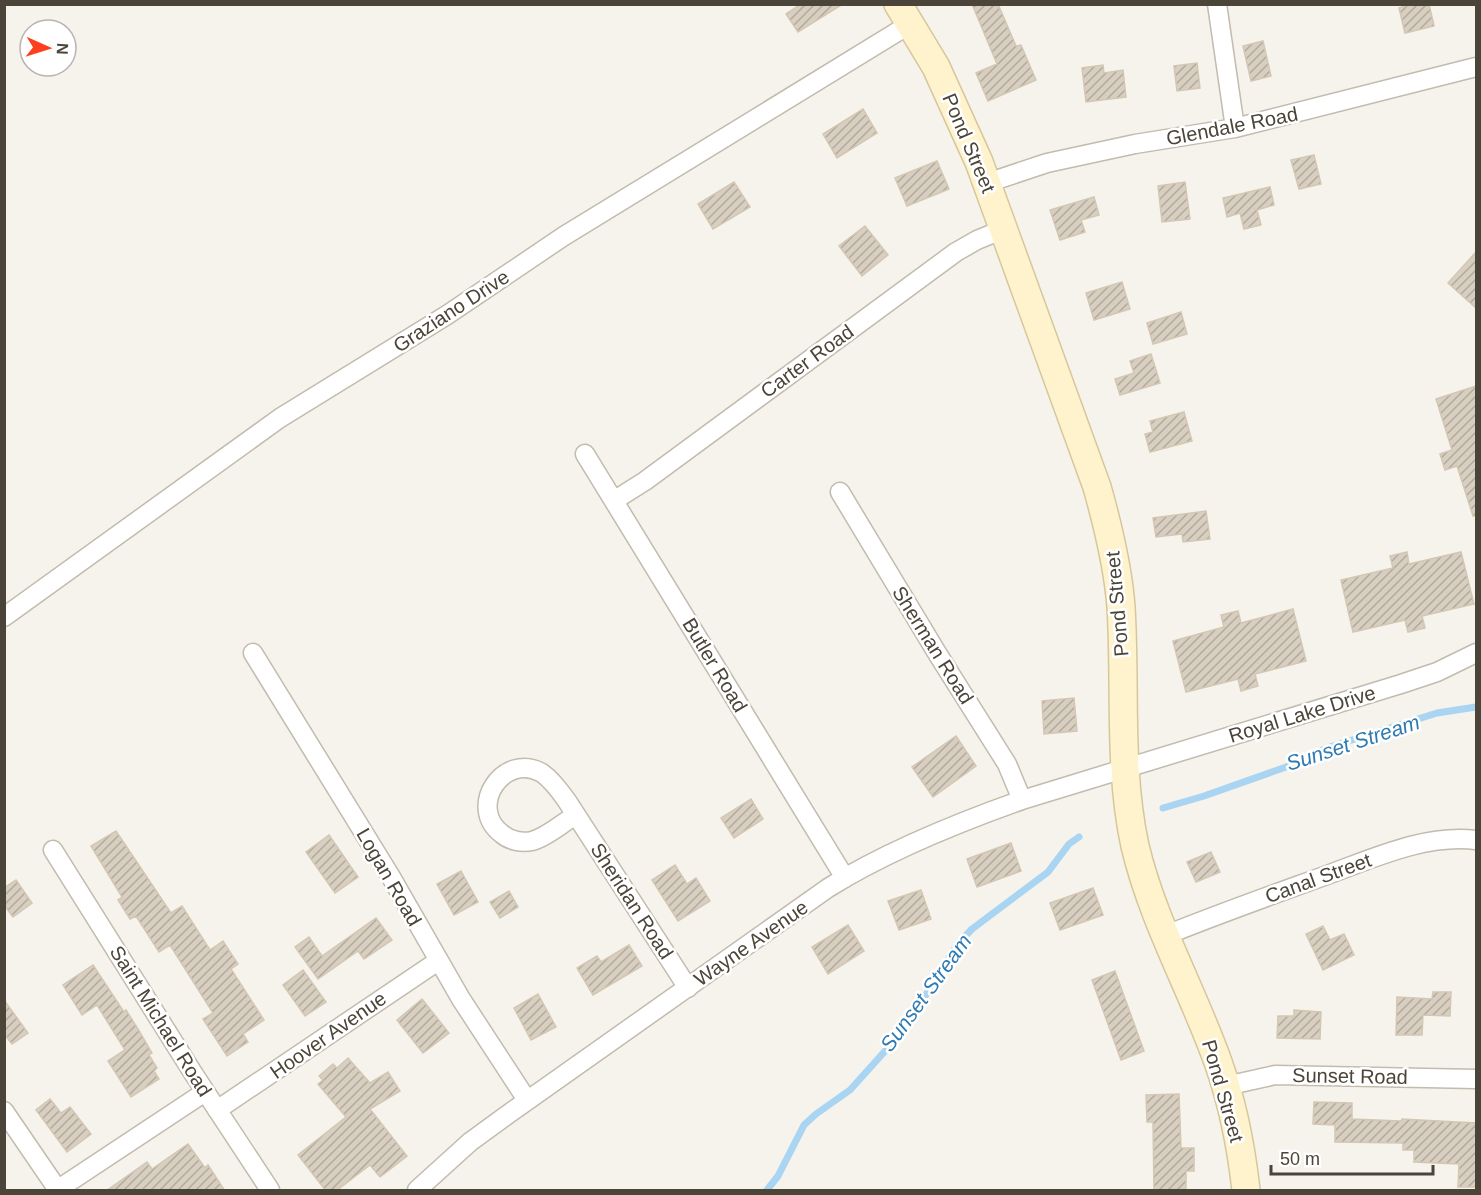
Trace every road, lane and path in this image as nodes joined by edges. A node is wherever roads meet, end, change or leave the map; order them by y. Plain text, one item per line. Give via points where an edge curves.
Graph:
1 (1217, 4) edge
2 (904, 14) edge
3 (1476, 67) edge
4 (1235, 128) junction
5 (987, 183) junction
6 (1004, 229) junction
7 (585, 454) dead end
8 (840, 492) dead end
9 (615, 500) junction
10 (4, 617) edge
11 (253, 653) dead end
12 (1476, 653) edge
13 (1125, 768) junction
14 (1022, 800) junction
15 (576, 814) junction
16 (1476, 840) edge
17 (53, 850) dead end
18 (845, 878) junction
19 (1164, 936) junction
20 (438, 961) junction
21 (688, 988) junction
22 (1476, 1079) edge
23 (1226, 1086) junction
24 (206, 1092) junction
25 (527, 1100) junction
26 (217, 1110) junction
27 (4, 1111) edge
28 (58, 1190) edge
29 (270, 1191) edge
30 (417, 1191) edge
31 (1246, 1191) edge

1 - 4 street
2 - 5 main road, Pond Street via 947,90
2 - 10 street, Graziano Drive via 447,315 280,418
3 - 4 street, Glendale Road
4 - 5 street, Glendale Road via 1047,163
5 - 6 main road, Pond Street
6 - 9 street, Carter Road via 956,252
6 - 13 main road, Pond Street via 1089,463 1109,533 1121,606
7 - 9 street, Butler Road
8 - 14 street, Sherman Road via 1007,764
9 - 18 street, Butler Road
11 - 20 street, Logan Road
12 - 13 street, Royal Lake Drive via 1401,684
13 - 14 street, Wayne Avenue
13 - 19 main road, Pond Street via 1136,847
14 - 18 street, Wayne Avenue via 966,821
15 - 15 street, Sheridan Road via 550,780 533,770 505,773 488,796 493,825 507,838 519,841 536,839
15 - 21 street, Sheridan Road
16 - 19 street, Canal Street via 1442,840 1407,848
17 - 24 street, Saint Michael Road
18 - 21 street, Wayne Avenue
19 - 23 main road, Pond Street
20 - 25 street, Logan Road
20 - 26 street, Hoover Avenue
21 - 25 street, Wayne Avenue
22 - 23 street, Sunset Road via 1275,1075
23 - 31 main road, Pond Street via 1240,1142
24 - 26 street, Saint Michael Road
24 - 28 street
25 - 30 street, Wayne Avenue via 470,1142
26 - 29 street, Saint Michael Road
27 - 28 street

